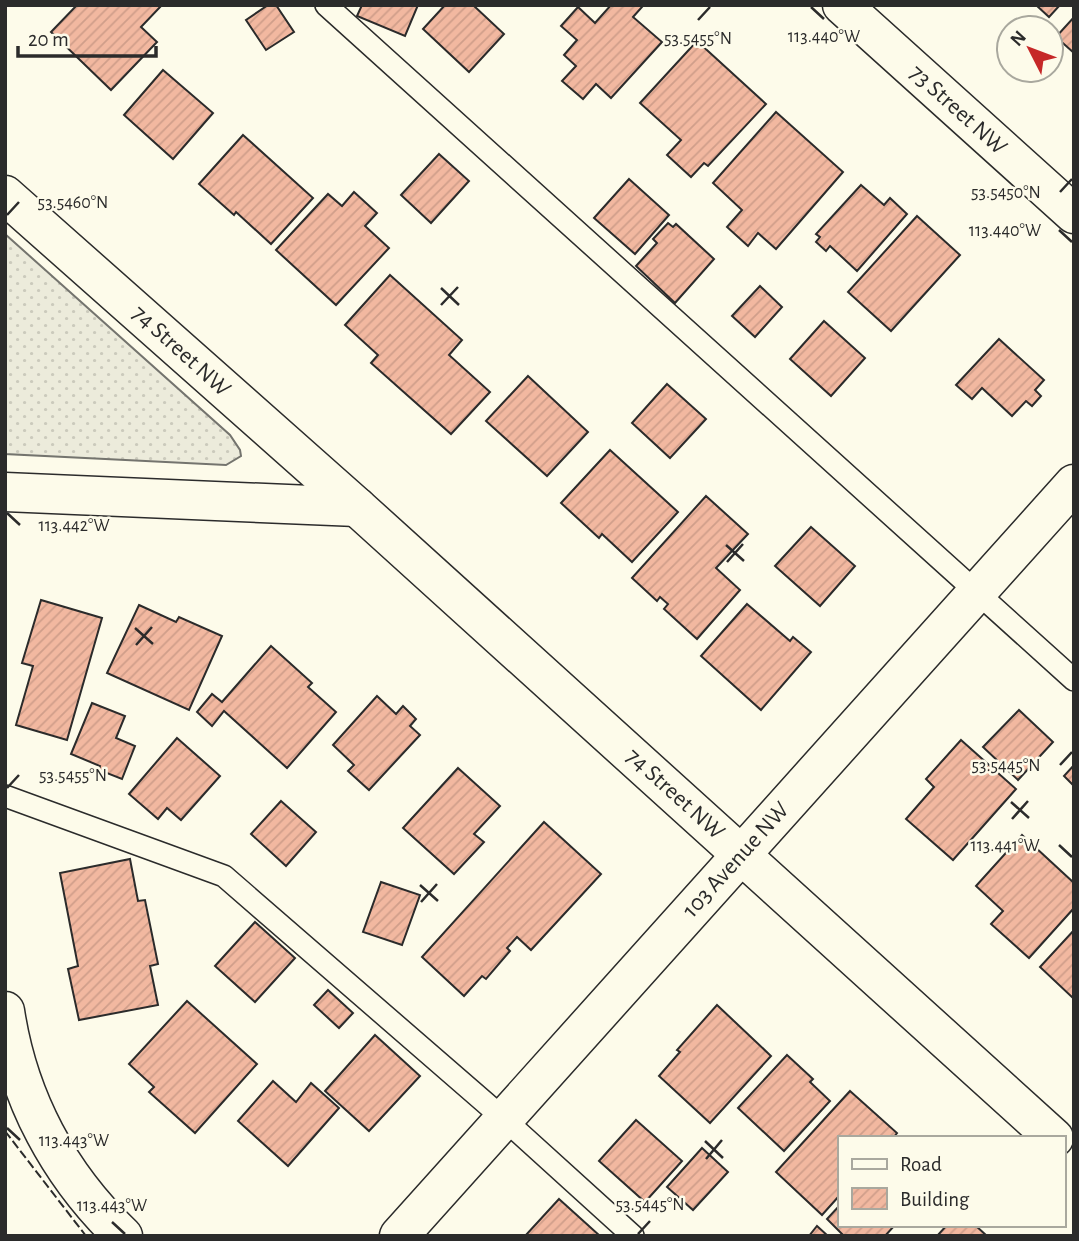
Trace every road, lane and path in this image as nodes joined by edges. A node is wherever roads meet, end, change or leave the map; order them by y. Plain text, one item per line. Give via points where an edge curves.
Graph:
1 (326, 5) edge
2 (842, 5) edge
3 (5, 195) edge
4 (1074, 214) edge
5 (1074, 485) edge
6 (5, 492) edge
7 (357, 507) junction
8 (977, 592) junction
9 (1074, 680) edge
10 (5, 796) edge
11 (742, 854) junction
12 (5, 1011) edge
13 (504, 1119) junction
14 (1052, 1136) edge
15 (123, 1236) edge
16 (399, 1236) edge
17 (633, 1236) edge

1 - 8 lane
2 - 4 street, 73 Street NW
3 - 7 street, 74 Street NW
5 - 8 street, 103 Avenue NW
6 - 7 street
7 - 11 street, 74 Street NW
8 - 9 lane
8 - 11 street, 103 Avenue NW
10 - 13 lane via 224,876
11 - 13 street, 103 Avenue NW
11 - 14 street, 74 Street NW
12 - 15 street via 22,1083 39,1124 84,1194
13 - 16 street, 103 Avenue NW
13 - 17 lane

